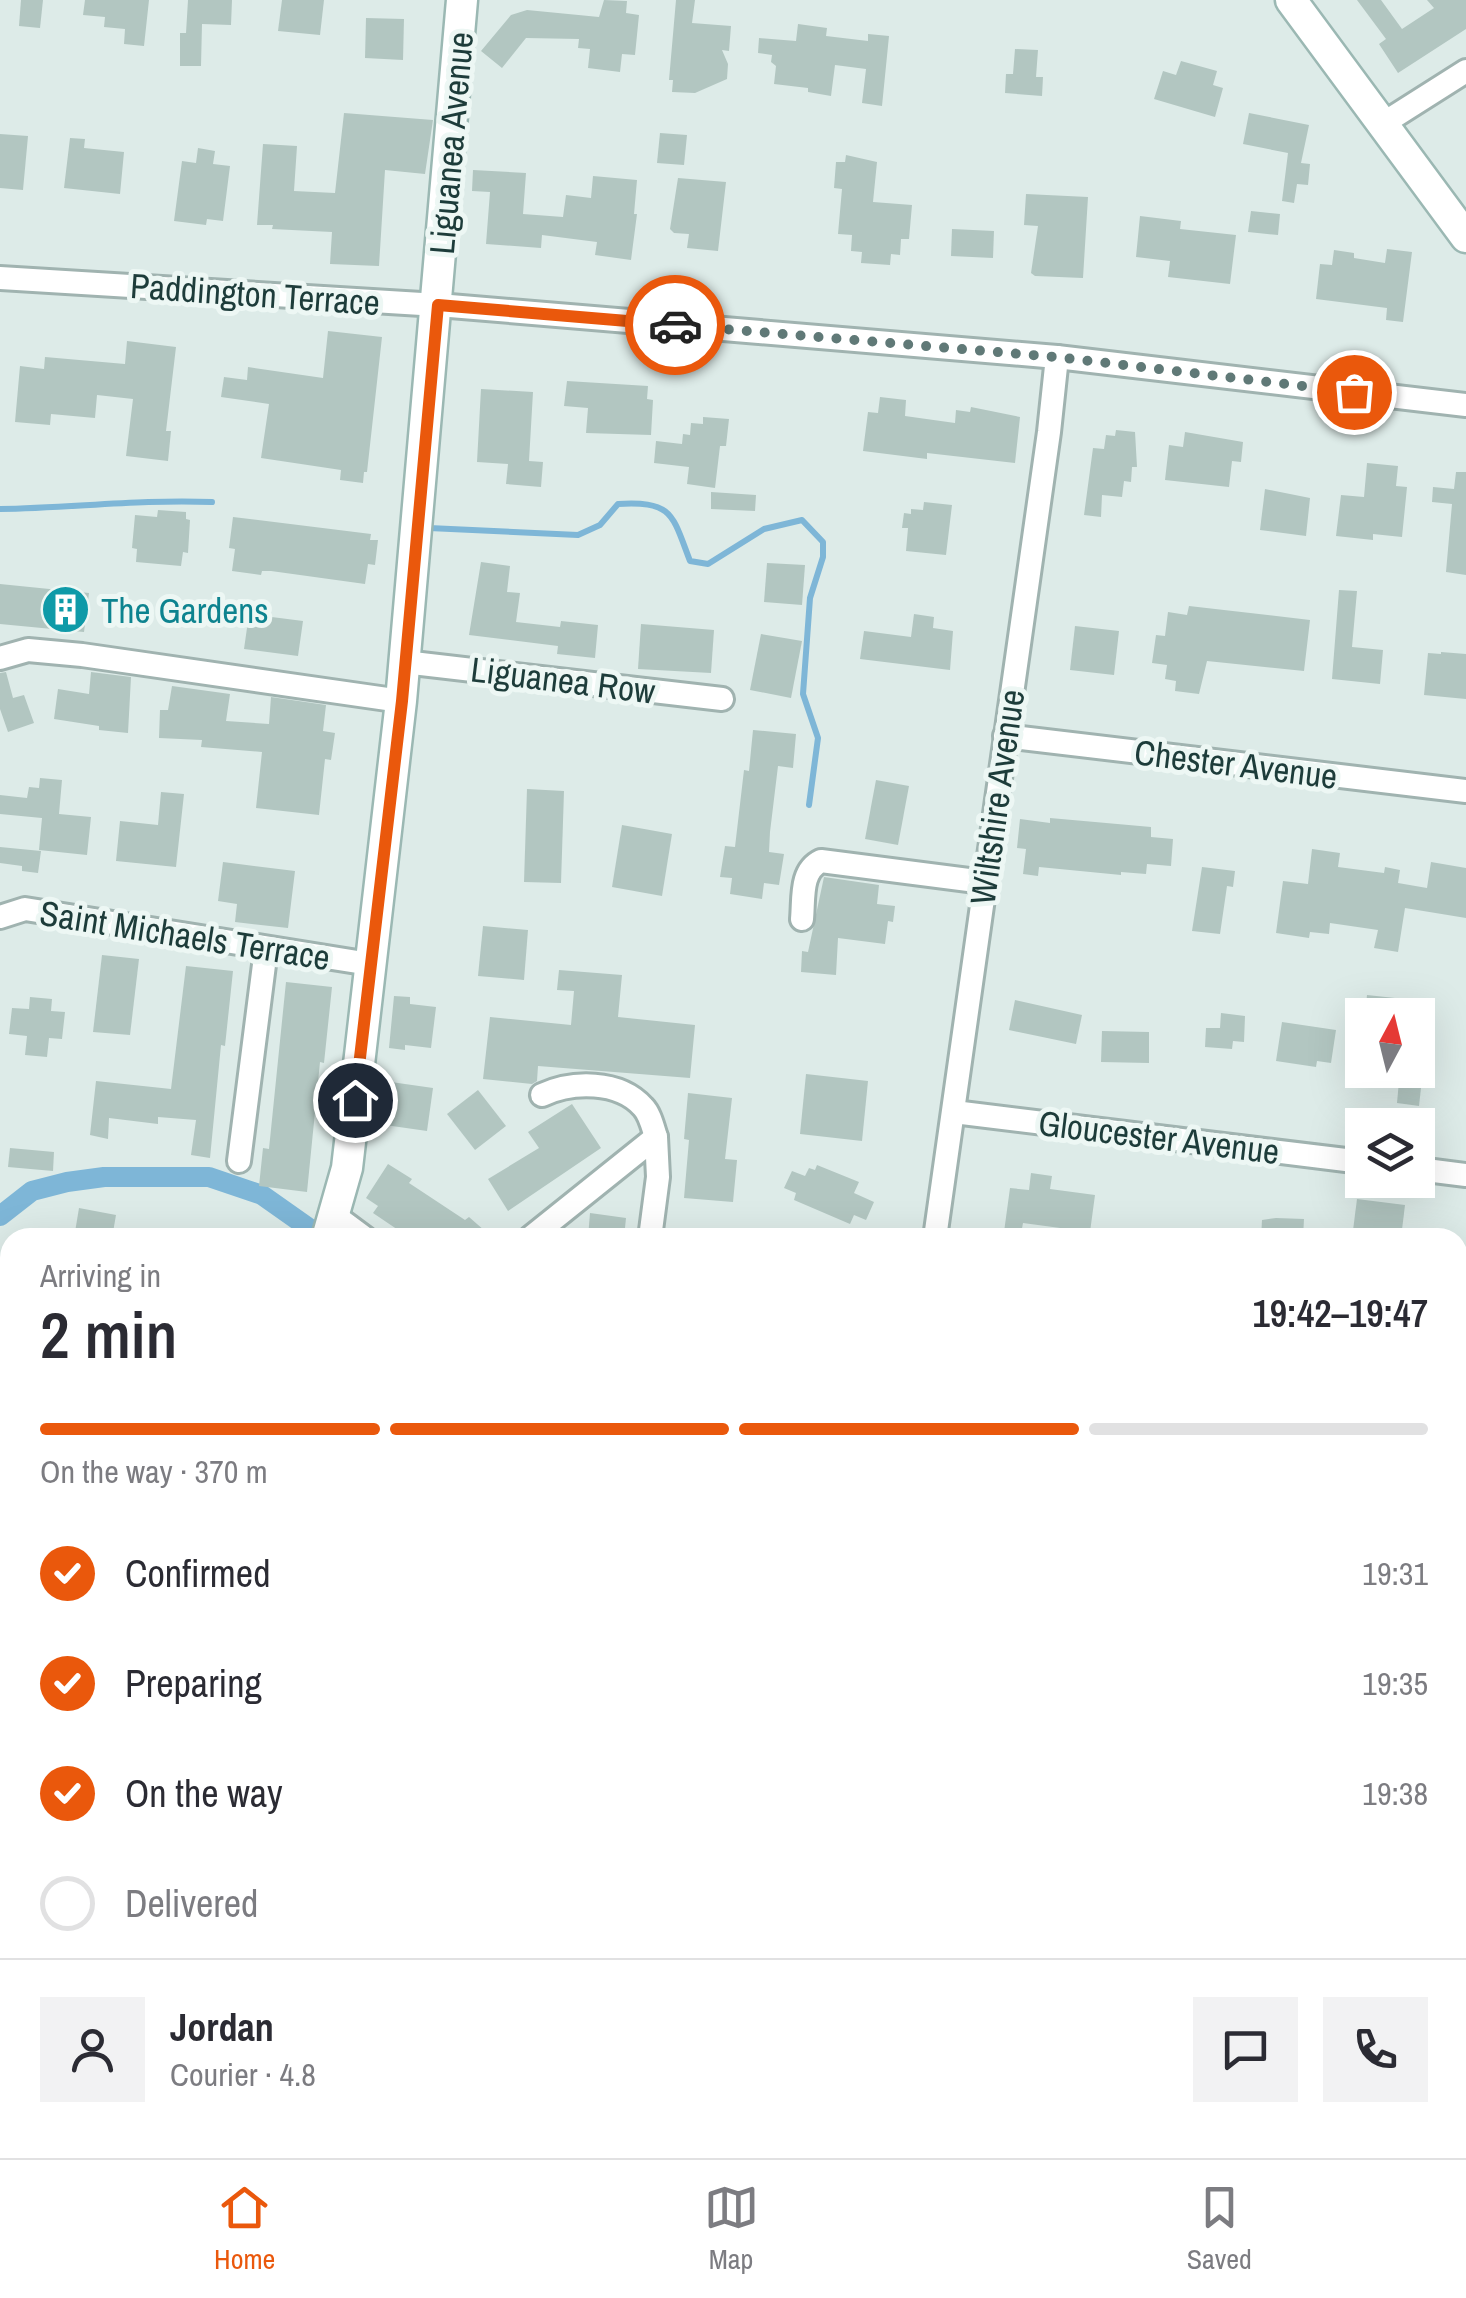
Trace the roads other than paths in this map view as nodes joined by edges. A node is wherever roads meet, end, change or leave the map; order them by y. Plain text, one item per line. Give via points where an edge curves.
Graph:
1 (462, 0) edge
2 (1291, 0) edge
3 (1466, 70) edge
4 (1384, 123) junction
5 (1466, 237) edge
6 (0, 278) edge
7 (438, 305) junction
8 (1056, 357) junction
9 (1466, 404) edge
10 (0, 658) edge
11 (404, 662) junction
12 (722, 699) dead end
13 (402, 701) junction
14 (1005, 736) junction
15 (1466, 790) edge
16 (984, 882) junction
17 (0, 917) edge
18 (802, 919) dead end
19 (266, 949) junction
20 (370, 964) junction
21 (542, 1094) dead end
22 (954, 1112) junction
23 (656, 1137) junction
24 (239, 1160) dead end
25 (1345, 1160) edge
26 (1435, 1170) edge
27 (1466, 1174) edge
28 (331, 1225) edge
29 (542, 1228) edge
30 (651, 1228) edge
31 (937, 1228) edge

1 - 7 main road, Liguanea Avenue
2 - 4 main road
3 - 4 street
4 - 5 main road
6 - 7 street, Paddington Terrace
7 - 8 street, Paddington Terrace
7 - 11 main road, Liguanea Avenue
8 - 9 street, Paddington Terrace
8 - 14 street, Wiltshire Avenue
10 - 13 street via 28,650 82,655
11 - 12 street, Liguanea Row
11 - 13 main road, Liguanea Avenue
13 - 20 main road, Liguanea Avenue
14 - 15 street, Chester Avenue
14 - 16 street, Wiltshire Avenue
16 - 18 street via 821,861 806,876
16 - 22 street, Wiltshire Avenue
17 - 19 street, Saint Michaels Terrace via 25,910
19 - 20 street, Saint Michaels Terrace
19 - 24 street
20 - 28 main road, Liguanea Avenue via 347,1168
21 - 23 street via 562,1086 620,1092 644,1108
22 - 25 street, Gloucester Avenue
22 - 31 street, Wiltshire Avenue
23 - 29 street
23 - 30 street
26 - 27 street

